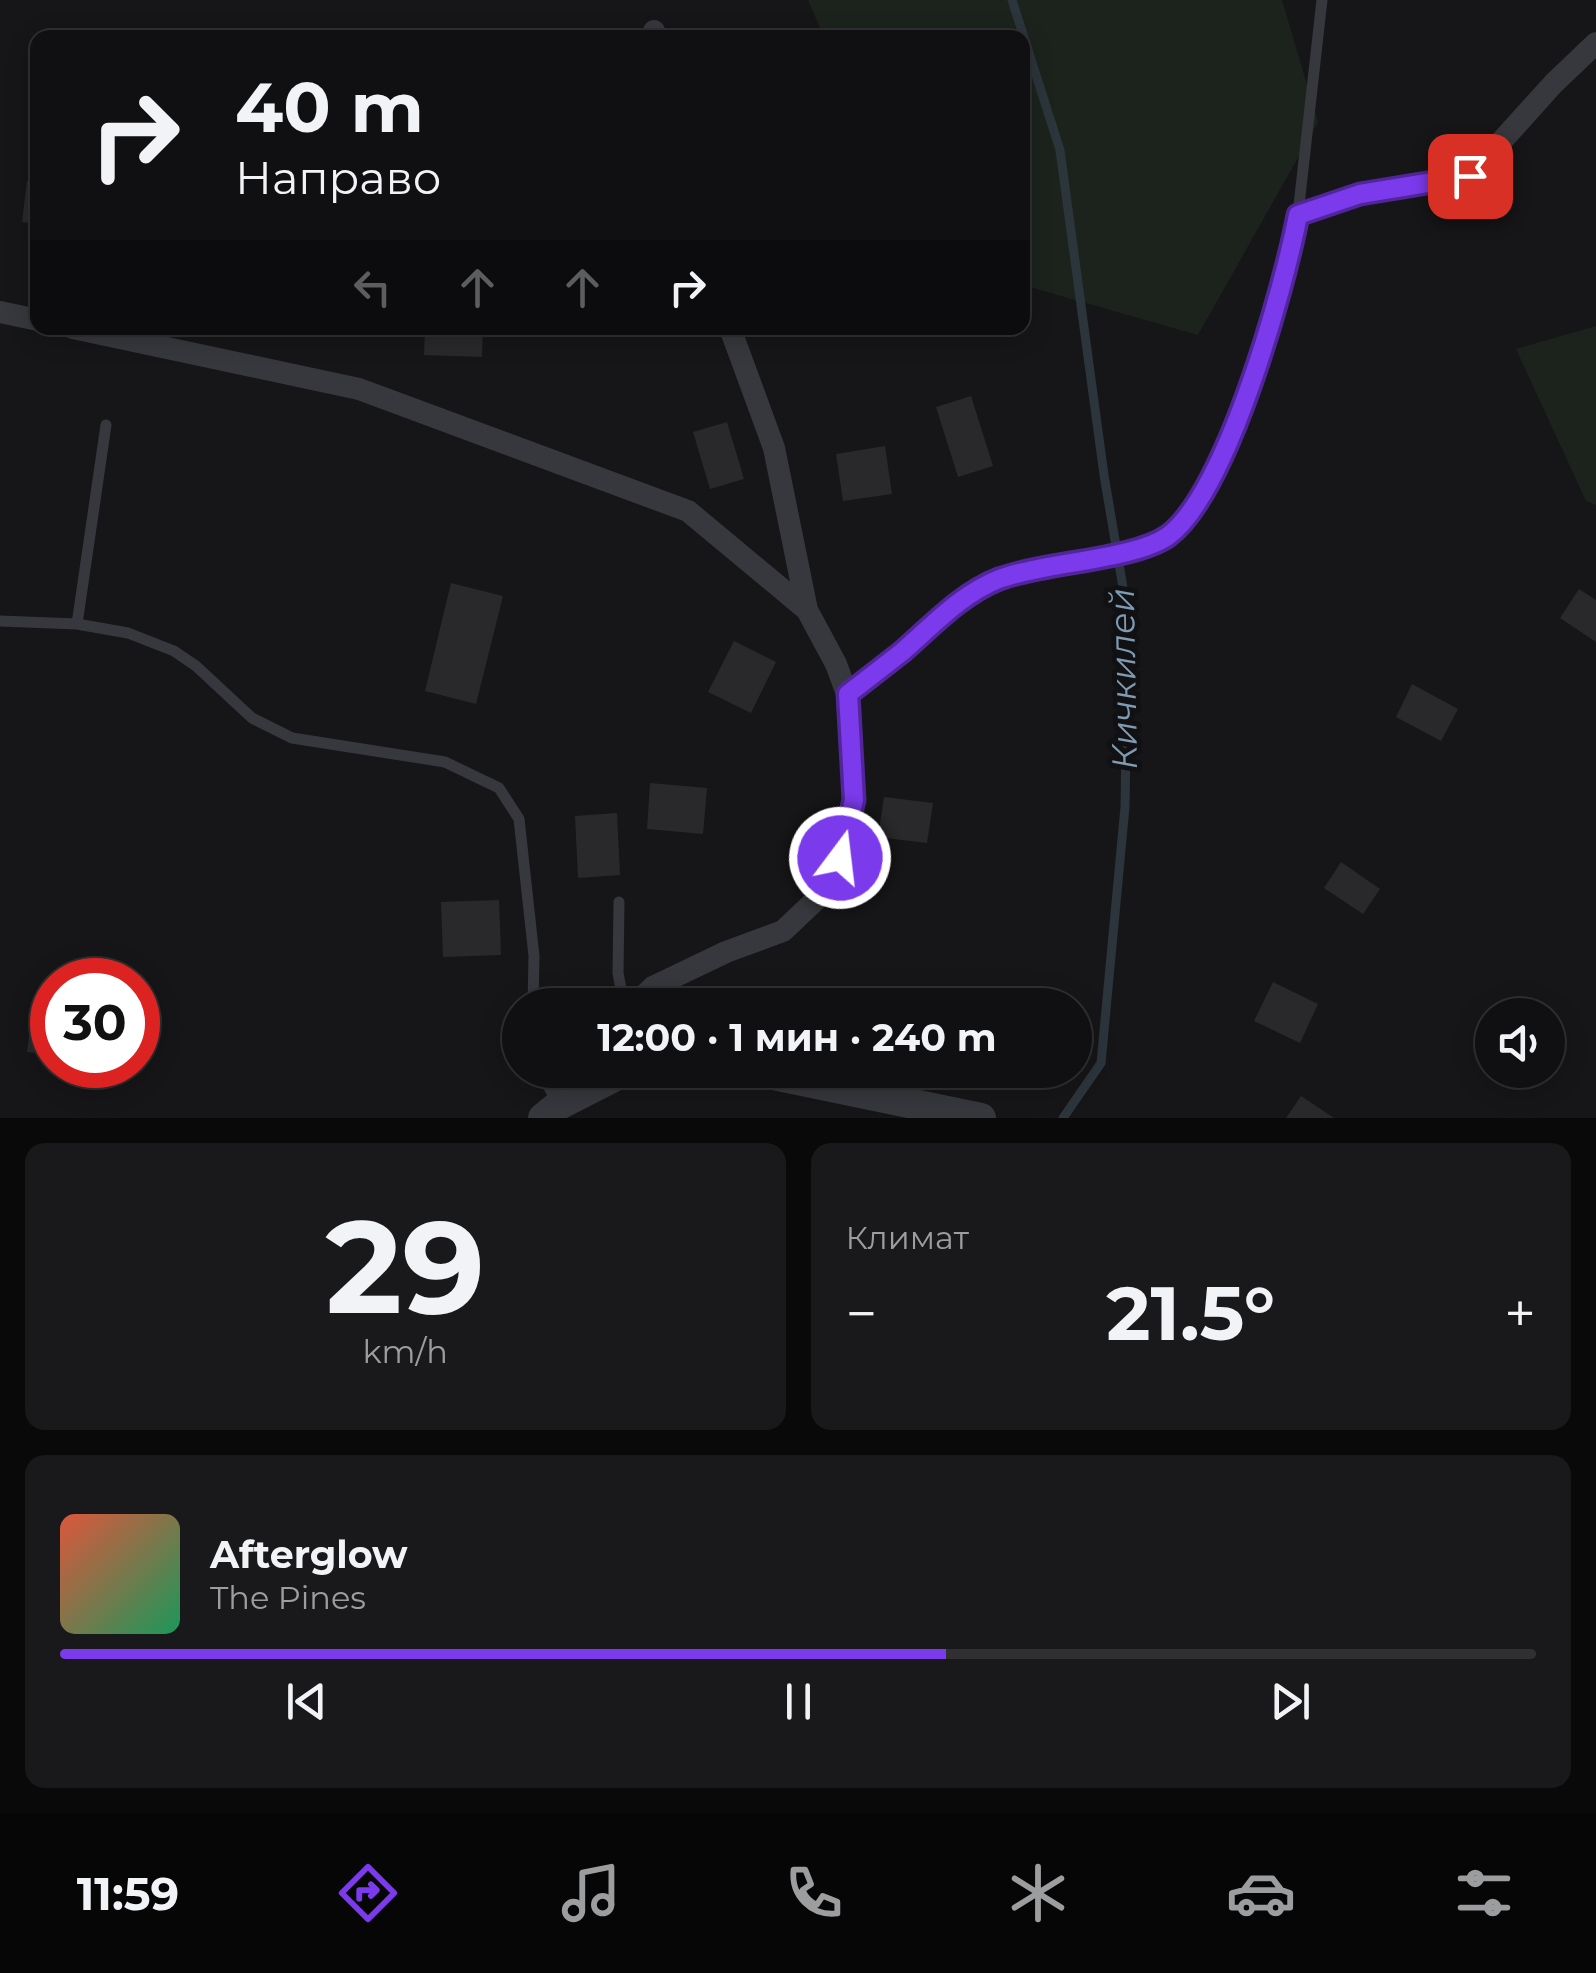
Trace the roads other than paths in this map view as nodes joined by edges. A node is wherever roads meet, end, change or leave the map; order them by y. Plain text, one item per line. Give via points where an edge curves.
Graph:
1 (1322, 0) edge
2 (1596, 43) edge
3 (1298, 215) junction
4 (0, 312) edge
5 (30, 318) edge
6 (106, 335) edge
7 (733, 335) edge
8 (106, 425) dead end
9 (807, 610) junction
10 (0, 622) edge
11 (76, 624) junction
12 (848, 694) junction
13 (619, 902) dead end
14 (533, 988) edge
15 (621, 988) edge
16 (651, 988) edge
17 (591, 1088) edge
18 (839, 1088) edge
19 (551, 1112) edge
20 (981, 1118) edge

1 - 3 lane
2 - 3 street via 1470,176 1360,194
3 - 12 street via 1288,268 1234,430 1192,510 1169,535 1143,548 994,581
4 - 5 street
6 - 9 street via 359,389 688,511
7 - 9 street via 774,448
8 - 11 lane
9 - 12 street
10 - 11 lane
11 - 14 lane via 128,633 174,651 252,718 292,738 446,762 498,788 519,819
12 - 16 street via 854,800 840,858 822,894 783,931
13 - 15 lane
17 - 19 street
18 - 20 street

